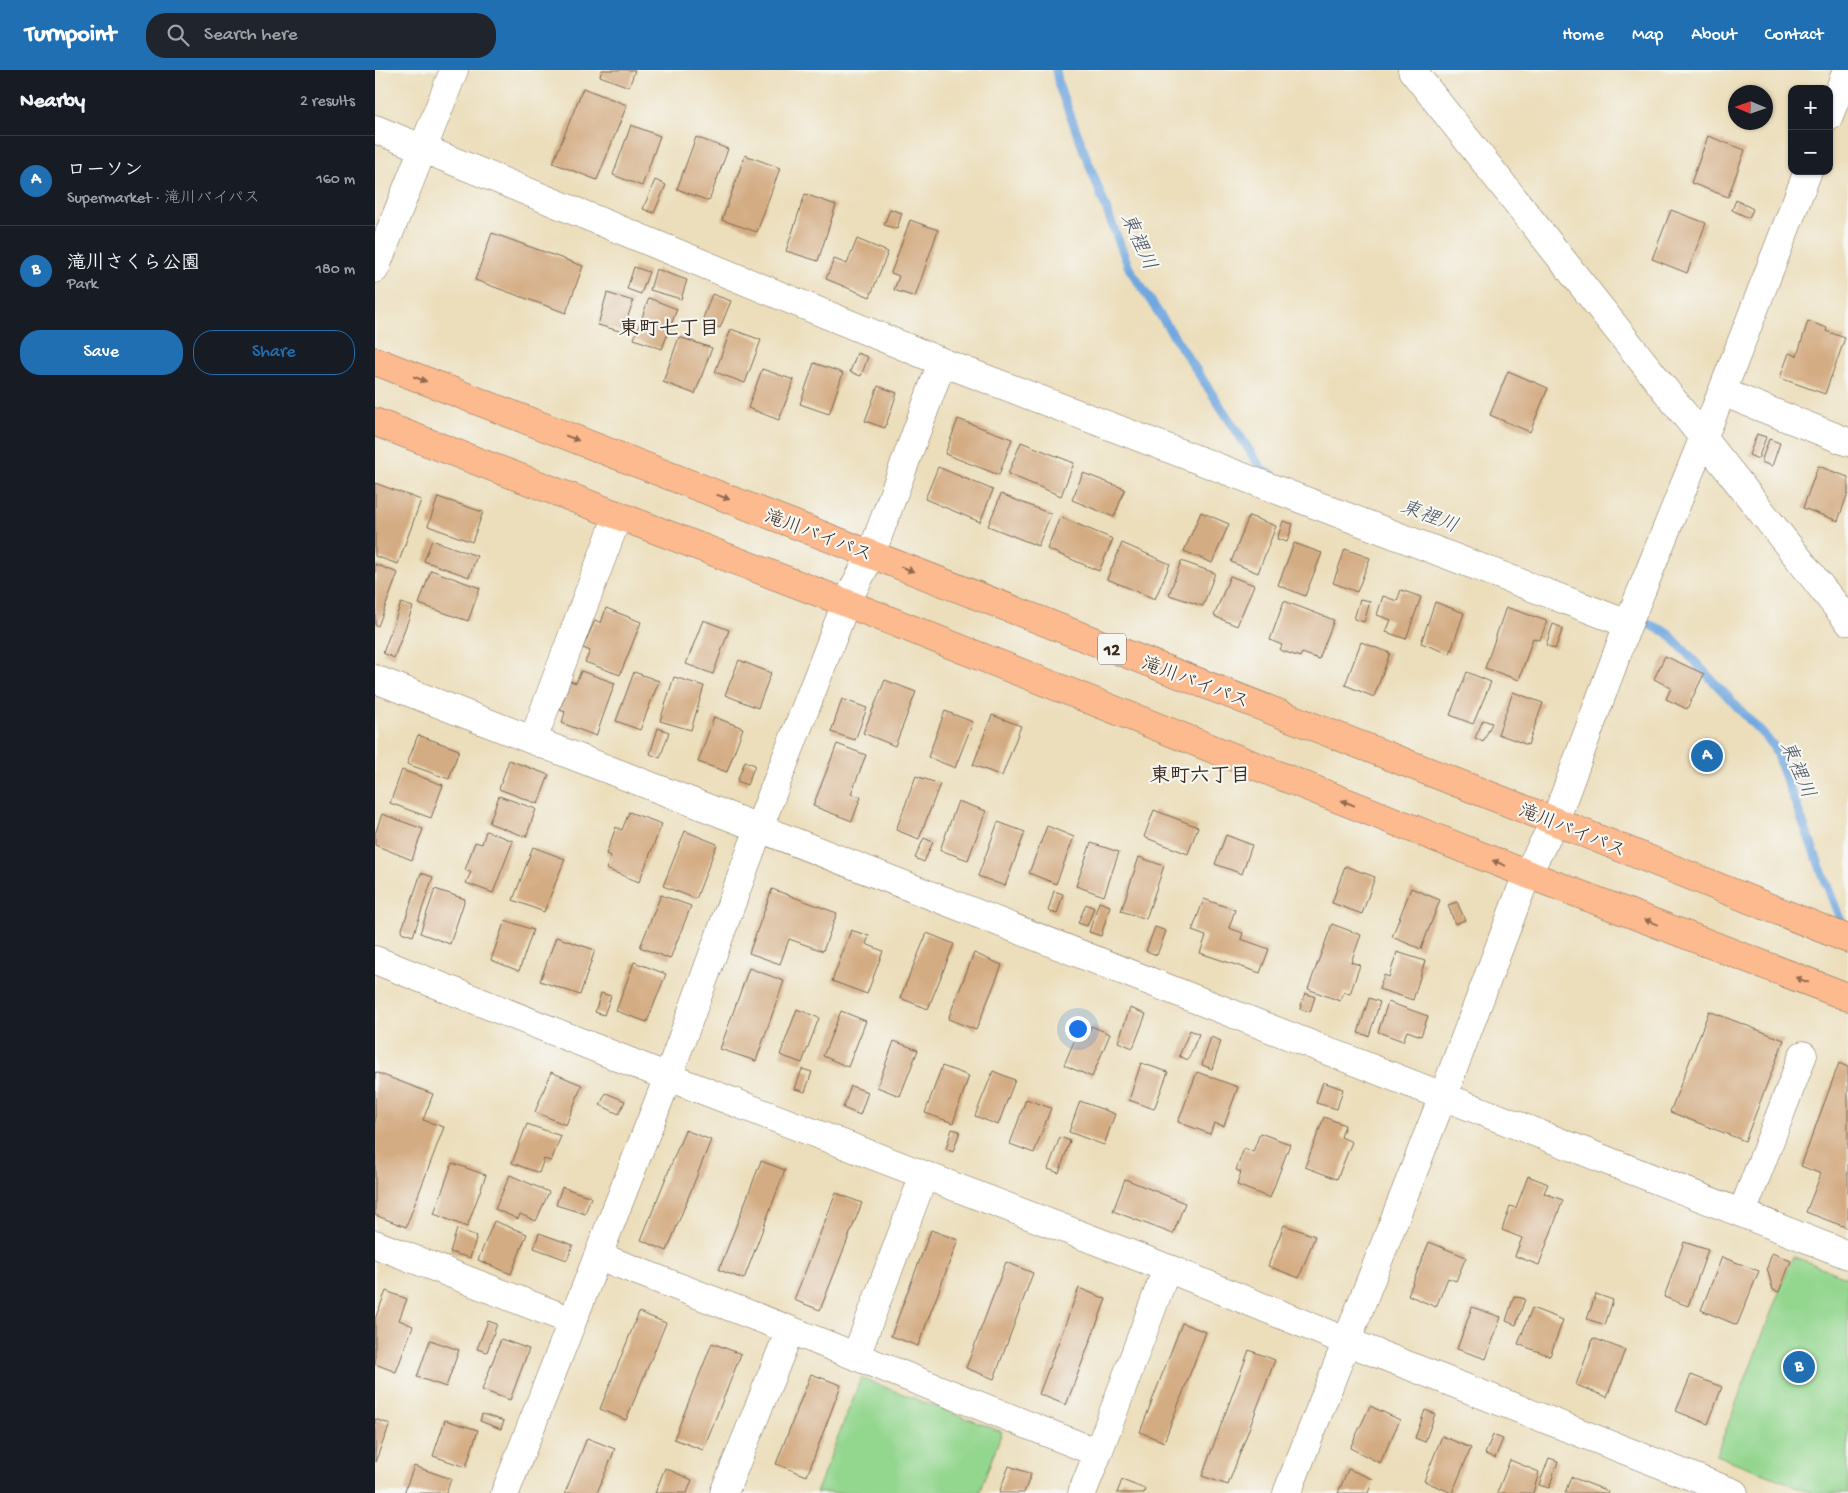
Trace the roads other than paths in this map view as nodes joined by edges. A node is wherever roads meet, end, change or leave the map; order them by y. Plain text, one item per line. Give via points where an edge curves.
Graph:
1 (454, 70) edge
2 (1412, 70) edge
3 (1847, 70) edge
4 (1833, 106) edge
5 (375, 129) edge
6 (423, 149) junction
7 (1806, 175) edge
8 (375, 269) edge
9 (375, 361) edge
10 (942, 362) junction
11 (1722, 392) junction
12 (375, 422) edge
13 (1703, 438) junction
14 (1848, 442) edge
15 (618, 515) junction
16 (871, 554) junction
17 (846, 603) junction
18 (1848, 621) edge
19 (1628, 624) junction
20 (375, 679) edge
21 (533, 740) junction
22 (1555, 821) junction
23 (759, 828) junction
24 (1527, 874) junction
25 (1848, 939) edge
26 (375, 960) edge
27 (1848, 997) edge
28 (1803, 1055) dead end
29 (668, 1077) junction
30 (1443, 1096) junction
31 (924, 1175) junction
32 (1742, 1213) junction
33 (375, 1244) edge
34 (1848, 1254) edge
35 (598, 1256) junction
36 (1167, 1268) junction
37 (573, 1321) junction
38 (789, 1330) junction
39 (1348, 1342) junction
40 (856, 1356) junction
41 (1099, 1453) junction
42 (505, 1493) edge
43 (724, 1493) edge
44 (1082, 1493) edge
45 (1287, 1493) edge
46 (1734, 1493) edge

1 - 6 street
2 - 13 street
3 - 4 street
5 - 6 street
6 - 8 street
6 - 10 street
7 - 11 street
9 -> 16 highway, 滝川バイパス / 12
10 - 16 street
10 - 19 street
11 - 13 street
11 - 14 street
12 - 15 highway
13 - 18 street
13 - 19 street
15 - 17 highway
15 - 21 street
16 - 17 street
16 -> 22 highway, 滝川バイパス / 12
17 - 23 street
24 -> 17 highway
19 - 22 street
20 - 21 street
21 - 23 street
22 - 24 street
22 - 25 highway, 滝川バイパス / 12
23 - 29 street
23 - 30 street
27 -> 24 highway
24 - 30 street
26 - 29 street
28 - 32 street
29 - 31 street
29 - 35 street
30 - 32 street
30 - 39 street
31 - 36 street
31 - 40 street
32 - 34 street
33 - 37 street
35 - 37 street
35 - 38 street
36 - 39 street
36 - 41 street
37 - 42 street
38 - 40 street
38 - 43 street
39 - 45 street
39 - 46 street
40 - 41 street
41 - 44 street

